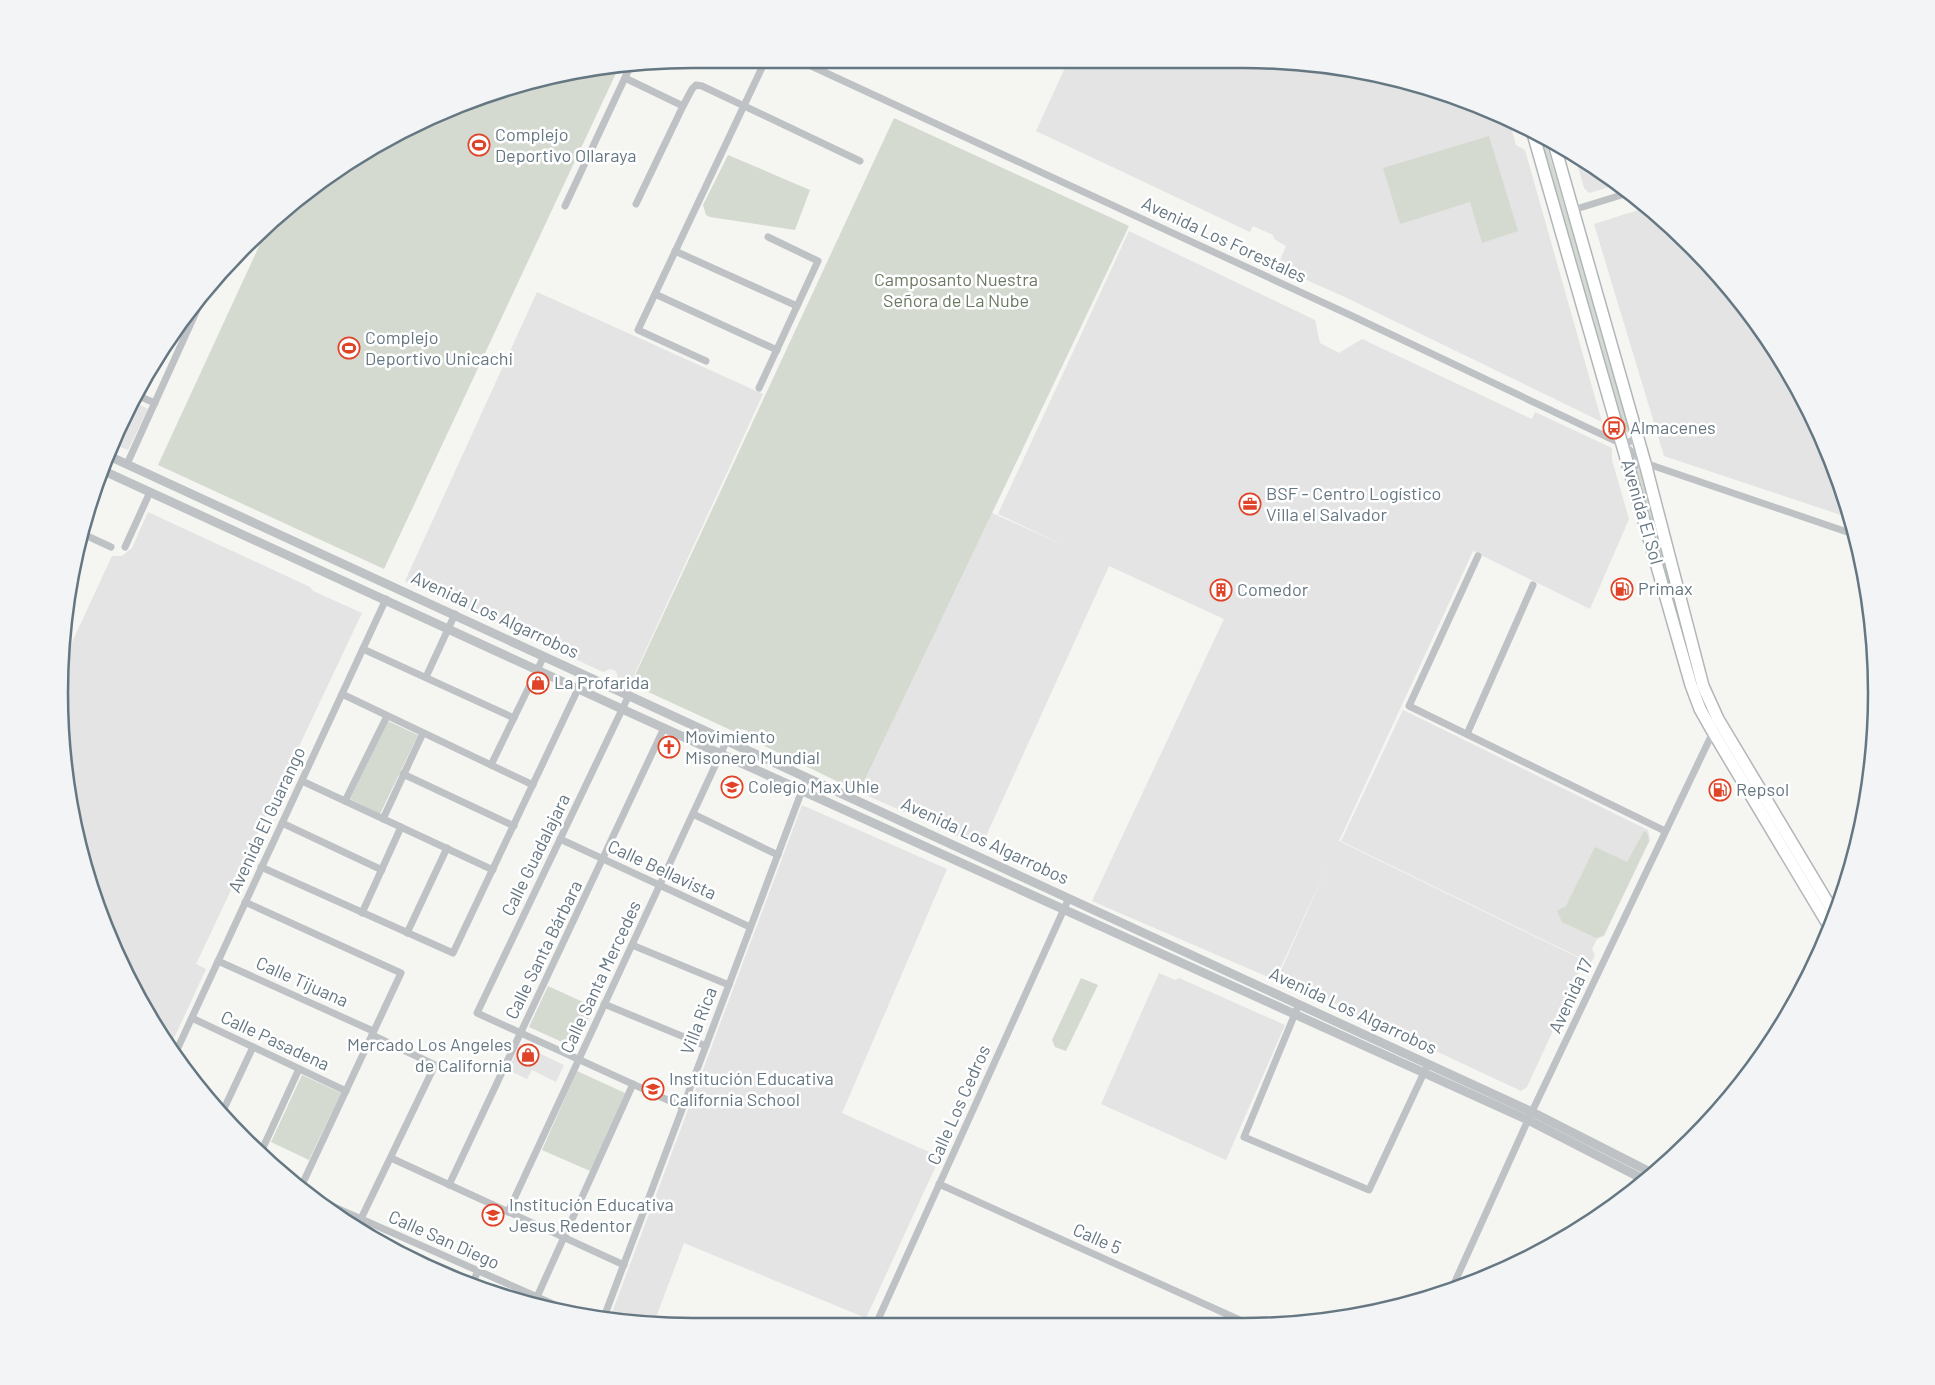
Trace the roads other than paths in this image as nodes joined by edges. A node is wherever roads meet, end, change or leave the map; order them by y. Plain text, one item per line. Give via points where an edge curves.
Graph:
1 (762, 68) edge
2 (815, 68) edge
3 (628, 71) edge
4 (625, 78) junction
5 (683, 106) junction
6 (744, 106) junction
7 (1535, 140) edge
8 (1556, 152) edge
9 (860, 161) dead end
10 (1621, 195) edge
11 (636, 204) dead end
12 (565, 206) dead end
13 (1573, 210) junction
14 (768, 237) dead end
15 (675, 251) junction
16 (655, 294) junction
17 (797, 306) junction
18 (187, 326) edge
19 (777, 350) junction
20 (706, 361) dead end
21 (759, 388) dead end
22 (142, 397) edge
23 (155, 403) junction
24 (1638, 439) junction
25 (1622, 444) junction
26 (113, 458) edge
27 (127, 464) junction
28 (1645, 464) junction
29 (1630, 468) junction
30 (108, 473) edge
31 (150, 492) junction
32 (1846, 532) edge
33 (88, 537) edge
34 (111, 547) dead end
35 (125, 547) dead end
36 (1478, 556) dead end
37 (392, 585) junction
38 (1533, 585) dead end
39 (386, 599) junction
40 (455, 614) junction
41 (448, 628) junction
42 (363, 649) junction
43 (544, 656) junction
44 (537, 670) junction
45 (426, 677) junction
46 (578, 689) junction
47 (342, 694) junction
48 (629, 695) junction
49 (622, 709) junction
50 (387, 716) junction
51 (514, 718) junction
52 (1718, 719) junction
53 (664, 728) junction
54 (1713, 732) junction
55 (423, 733) junction
56 (1467, 734) junction
57 (726, 740) junction
58 (720, 754) junction
59 (491, 765) junction
60 (404, 774) junction
61 (807, 777) junction
62 (302, 781) junction
63 (533, 785) junction
64 (802, 791) junction
65 (345, 801) junction
66 (692, 814) junction
67 (383, 819) junction
68 (282, 823) junction
69 (514, 826) junction
70 (402, 828) junction
71 (1665, 831) junction
72 (560, 839) junction
73 (447, 848) junction
74 (778, 855) junction
75 (604, 859) junction
76 (261, 868) junction
77 (382, 870) junction
78 (493, 870) junction
79 (659, 885) junction
80 (1068, 898) junction
81 (245, 902) junction
82 (1830, 905) edge
83 (1063, 909) junction
84 (362, 913) junction
85 (1825, 919) edge
86 (750, 928) junction
87 (407, 933) junction
88 (632, 945) junction
89 (218, 961) junction
90 (728, 986) junction
91 (604, 1004) junction
92 (1298, 1004) junction
93 (1294, 1014) junction
94 (192, 1018) junction
95 (372, 1033) junction
96 (521, 1033) junction
97 (706, 1046) junction
98 (178, 1047) edge
99 (253, 1047) junction
100 (579, 1060) junction
101 (1428, 1064) junction
102 (299, 1069) junction
103 (1423, 1073) junction
104 (633, 1084) junction
105 (346, 1091) junction
106 (683, 1106) junction
107 (225, 1107) edge
108 (1530, 1116) junction
109 (264, 1146) edge
110 (390, 1158) junction
111 (1645, 1170) edge
112 (1638, 1176) edge
113 (304, 1181) edge
114 (939, 1184) junction
115 (449, 1185) junction
116 (345, 1212) edge
117 (508, 1212) junction
118 (361, 1219) junction
119 (564, 1238) junction
120 (624, 1265) junction
121 (478, 1271) junction
122 (475, 1278) edge
123 (1456, 1279) edge
124 (537, 1297) joint
125 (606, 1311) edge
126 (879, 1318) edge
127 (1235, 1318) edge

1 - 6 street
2 - 25 street, Avenida Los Forestales
3 - 4 street
4 - 5 street
4 - 12 street
5 - 6 street via 696,85
5 - 11 street
6 - 9 street
6 - 15 street
7 - 25 main road, Avenida El Sol
8 - 13 main road, Avenida El Sol
10 - 13 street
13 - 24 main road, Avenida El Sol
14 - 17 street via 818,261
15 - 16 street
15 - 17 street
16 - 19 street
16 - 20 street via 638,330
17 - 19 street
18 - 23 street
19 - 21 street
22 - 23 street
23 - 27 street
24 - 25 street
24 - 28 main road, Avenida El Sol
25 - 28 street, Avenida Los Forestales
25 - 29 main road, Avenida El Sol
26 - 27 street, Avenida Los Algarrobos
27 - 37 street, Avenida Los Algarrobos
28 - 29 street
28 - 32 street
28 - 52 main road, Avenida El Sol via 1702,686
29 - 54 main road, Avenida El Sol via 1691,685
30 - 31 street, Avenida Los Algarrobos
31 - 35 street
31 - 39 street, Avenida Los Algarrobos
33 - 34 street
36 - 56 street via 1408,706
37 - 39 street
37 - 40 street, Avenida Los Algarrobos
38 - 56 street
39 - 41 street, Avenida Los Algarrobos
39 - 42 street, Avenida El Guarango
40 - 41 street
40 - 43 street, Avenida Los Algarrobos
41 - 44 street, Avenida Los Algarrobos
41 - 45 street
42 - 45 street
42 - 47 street, Avenida El Guarango
43 - 44 street
43 - 48 street, Avenida Los Algarrobos
44 - 46 street, Avenida Los Algarrobos
44 - 51 street
45 - 51 street
46 - 49 street, Avenida Los Algarrobos
46 - 63 street
47 - 50 street
47 - 62 street, Avenida El Guarango
48 - 49 street, Calle Guadalajara
48 - 57 street, Avenida Los Algarrobos
49 - 53 street, Avenida Los Algarrobos
49 - 72 street, Calle Guadalajara
50 - 55 street
50 - 65 street
51 - 59 street
52 - 54 street, Avenida 17
52 - 82 main road, Avenida El Sol
53 - 58 street, Avenida Los Algarrobos
53 - 75 street, Calle Santa Bárbara
54 - 71 street, Avenida 17
54 - 85 main road, Avenida El Sol
55 - 59 street
55 - 60 street
56 - 71 street
57 - 58 street, Calle Santa Mercedes
57 - 61 street, Avenida Los Algarrobos
58 - 64 street, Avenida Los Algarrobos
58 - 66 street, Calle Santa Mercedes
59 - 63 street
60 - 67 street
60 - 69 street
61 - 64 street, Villa Rica
61 - 80 street, Avenida Los Algarrobos
62 - 65 street
62 - 68 street, Avenida El Guarango
63 - 69 street
64 - 74 street, Villa Rica
64 - 83 street, Avenida Los Algarrobos
65 - 67 street
66 - 74 street
66 - 79 street, Calle Santa Mercedes
67 - 70 street
68 - 76 street, Avenida El Guarango
68 - 77 street
69 - 78 street
70 - 73 street
70 - 77 street
71 - 108 street, Avenida 17
72 - 75 street, Calle Bellavista
72 - 96 street, Calle Guadalajara via 477,1014
73 - 78 street
73 - 87 street
74 - 86 street, Villa Rica
75 - 79 street, Calle Bellavista
75 - 96 street, Calle Santa Bárbara
76 - 81 street, Avenida El Guarango
76 - 84 street
77 - 84 street
78 - 87 street via 453,954
79 - 86 street, Calle Bellavista
79 - 88 street, Calle Santa Mercedes
80 - 83 street, Calle Los Cedros
80 - 92 street, Avenida Los Algarrobos
81 - 89 street, Avenida El Guarango
81 - 95 street via 400,973
83 - 93 street, Avenida Los Algarrobos
83 - 114 street, Calle Los Cedros
84 - 87 street
86 - 90 street, Villa Rica
88 - 90 street
88 - 91 street, Calle Santa Mercedes
89 - 94 street, Avenida El Guarango
89 - 95 street, Calle Tijuana
90 - 97 street, Villa Rica
91 - 97 street
91 - 100 street, Calle Santa Mercedes
92 - 93 street
92 - 101 street, Avenida Los Algarrobos
93 - 103 street, Avenida Los Algarrobos
93 - 103 street via 1244,1137 1368,1190
94 - 98 street, Avenida El Guarango
94 - 99 street, Calle Pasadena
95 - 105 street
95 - 110 street, Calle Tijuana via 435,1065
96 - 100 street
96 - 115 street, Calle Santa Bárbara
97 - 106 street, Villa Rica
99 - 102 street, Calle Pasadena
99 - 107 street
100 - 104 street
100 - 117 street, Calle Santa Mercedes
101 - 103 street
101 - 108 street, Avenida Los Algarrobos
102 - 105 street, Calle Pasadena
102 - 109 street
103 - 108 street, Avenida Los Algarrobos
104 - 106 street
104 - 119 street
105 - 113 street
106 - 120 street, Villa Rica
108 - 111 street, Avenida Los Algarrobos
108 - 112 street, Avenida Los Algarrobos
108 - 123 street, Avenida 17
110 - 115 street
110 - 118 street
114 - 126 street, Calle Los Cedros
114 - 127 street, Calle 5
115 - 117 street
116 - 118 street, Calle San Diego
117 - 119 street
118 - 121 street, Calle San Diego
119 - 120 street
119 - 124 street
120 - 125 street, Villa Rica
121 - 122 street
121 - 124 street, Calle San Diego

